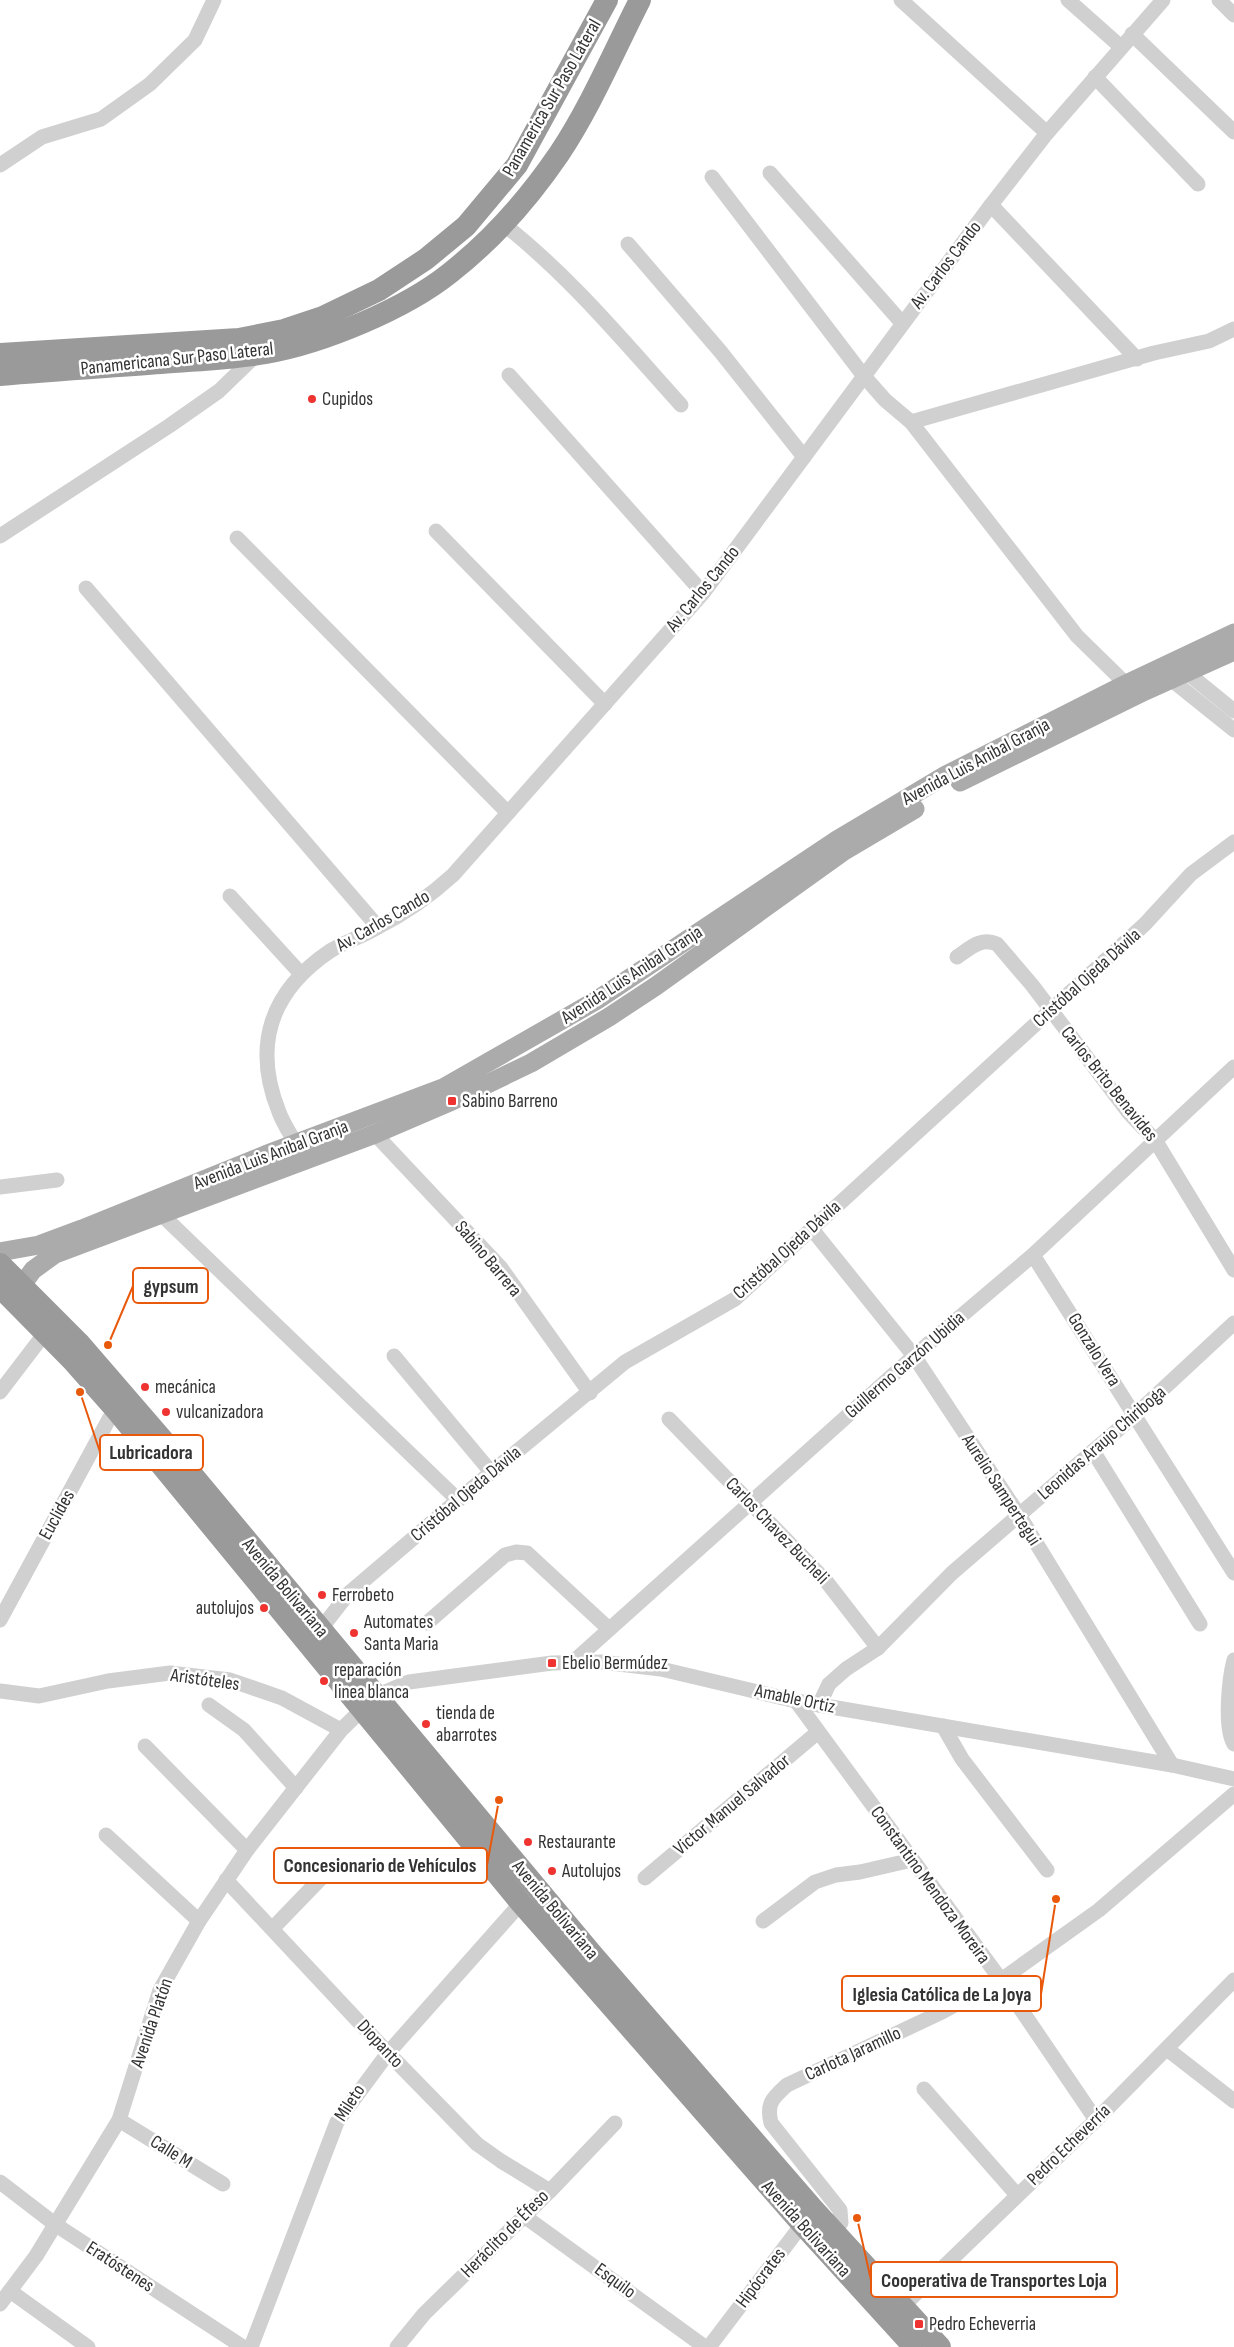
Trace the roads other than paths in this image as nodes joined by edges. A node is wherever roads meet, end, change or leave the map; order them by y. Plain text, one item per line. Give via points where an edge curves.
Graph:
1 (214, 0) edge
2 (607, 0) edge
3 (640, 0) edge
4 (901, 0) edge
5 (1068, 0) edge
6 (1163, 0) edge
7 (1219, 0) edge
8 (1234, 15) edge
9 (1132, 34) junction
10 (1121, 46) junction
11 (1095, 77) junction
12 (1047, 132) junction
13 (1234, 132) edge
14 (0, 165) edge
15 (770, 174) dead end
16 (712, 177) dead end
17 (1198, 184) dead end
18 (991, 205) junction
19 (502, 224) junction
20 (628, 244) dead end
21 (902, 323) junction
22 (1233, 331) edge
23 (0, 354) edge
24 (257, 354) junction
25 (1137, 359) junction
26 (0, 375) edge
27 (509, 375) dead end
28 (863, 375) junction
29 (681, 405) dead end
30 (910, 422) junction
31 (804, 457) junction
32 (436, 531) dead end
33 (0, 536) edge
34 (237, 538) dead end
35 (86, 588) dead end
36 (703, 593) junction
37 (1234, 633) edge
38 (1234, 651) edge
39 (1172, 671) junction
40 (1126, 684) junction
41 (605, 704) junction
42 (1234, 711) edge
43 (1234, 730) edge
44 (508, 814) junction
45 (1234, 842) edge
46 (230, 896) dead end
47 (378, 927) junction
48 (957, 957) dead end
49 (300, 974) junction
50 (1051, 1011) junction
51 (1234, 1067) edge
52 (376, 1134) junction
53 (1155, 1140) junction
54 (296, 1144) junction
55 (305, 1161) junction
56 (57, 1180) dead end
57 (0, 1187) edge
58 (161, 1214) junction
59 (811, 1228) junction
60 (0, 1252) edge
61 (1033, 1255) junction
62 (0, 1264) edge
63 (1234, 1270) edge
64 (22, 1285) junction
65 (0, 1287) edge
66 (1234, 1323) edge
67 (45, 1333) junction
68 (394, 1356) dead end
69 (914, 1356) junction
70 (0, 1392) edge
71 (590, 1393) junction
72 (117, 1411) junction
73 (1135, 1415) junction
74 (669, 1419) dead end
75 (1093, 1451) junction
76 (491, 1472) junction
77 (458, 1500) junction
78 (750, 1502) junction
79 (1019, 1515) junction
80 (1234, 1572) edge
81 (0, 1620) edge
82 (427, 1623) dead end
83 (1200, 1624) dead end
84 (609, 1629) junction
85 (320, 1630) junction
86 (878, 1648) junction
87 (1234, 1660) edge
88 (574, 1661) junction
89 (0, 1691) edge
90 (796, 1701) junction
91 (369, 1703) junction
92 (208, 1705) dead end
93 (819, 1705) junction
94 (942, 1726) junction
95 (341, 1730) junction
96 (818, 1732) junction
97 (1234, 1744) edge
98 (146, 1746) dead end
99 (1172, 1765) junction
100 (1234, 1779) edge
101 (296, 1788) junction
102 (1234, 1794) edge
103 (106, 1835) dead end
104 (247, 1850) junction
105 (912, 1860) junction
106 (1047, 1870) dead end
107 (327, 1872) dead end
108 (645, 1878) dead end
109 (226, 1880) junction
110 (521, 1903) junction
111 (199, 1921) junction
112 (763, 1921) dead end
113 (273, 1928) junction
114 (1001, 1980) junction
115 (1234, 1980) edge
116 (1167, 2049) junction
117 (388, 2053) junction
118 (924, 2089) dead end
119 (1234, 2101) edge
120 (119, 2120) junction
121 (1096, 2120) junction
122 (615, 2123) dead end
123 (0, 2182) edge
124 (222, 2184) dead end
125 (550, 2191) junction
126 (1017, 2195) junction
127 (524, 2216) junction
128 (808, 2217) junction
129 (56, 2225) junction
130 (834, 2232) junction
131 (10, 2291) junction
132 (0, 2304) edge
133 (902, 2307) junction
134 (88, 2347) edge
135 (243, 2347) edge
136 (251, 2347) edge
137 (396, 2347) edge
138 (707, 2347) edge
139 (914, 2347) edge
140 (940, 2347) edge

1 - 14 street via 195,40 150,84 100,119 42,137
2 - 23 highway, Panamerica Sur Paso Lateral via 517,165 466,226 426,259 379,290 322,317 284,330 239,339
3 - 19 highway, Panamericana Sur Paso Lateral via 560,153
4 - 12 street
5 - 10 street
6 - 9 street, Av. Carlos Cando
7 - 8 street
9 - 10 street, Av. Carlos Cando
9 - 13 street
10 - 11 street, Av. Carlos Cando
11 - 12 street, Av. Carlos Cando
11 - 17 street
12 - 18 street, Av. Carlos Cando
15 - 21 street
16 - 28 street
18 - 21 street, Av. Carlos Cando
18 - 25 street
19 - 24 highway, Panamericana Sur Paso Lateral via 449,274 411,297 361,323 305,343
19 - 29 street via 525,241 619,334
20 - 31 street via 720,351
21 - 28 street, Av. Carlos Cando
22 - 25 street via 1209,341
24 - 26 highway, Panamericana Sur Paso Lateral
24 - 33 street via 219,391
25 - 30 street
27 - 36 street
28 - 30 street
28 - 31 street, Av. Carlos Cando
30 - 40 street via 1077,636
31 - 36 street, Av. Carlos Cando
32 - 41 street
34 - 44 street
35 - 47 street
36 - 41 street, Av. Carlos Cando
37 - 39 main road, Avenida Luis Anibal Granja
38 - 39 main road, Avenida Luis Anibal Granja
39 - 40 main road, Avenida Luis Anibal Granja
39 - 42 street
39 - 43 street
39 - 52 main road, Avenida Luis Anibal Granja via 952,786 844,851 609,1017 531,1062
40 - 54 main road, Avenida Luis Anibal Granja via 946,775 836,840 597,1000 443,1088
41 - 44 street, Av. Carlos Cando
44 - 47 street, Av. Carlos Cando via 441,886 417,905
45 - 50 street, Cristóbal Ojeda Dávila via 1191,874 1145,924
46 - 49 street
47 - 49 street, Av. Carlos Cando via 332,950
48 - 50 street, Carlos Brito Benavides via 982,941 997,944
49 - 54 street, Av. Carlos Cando via 278,1004 268,1039 268,1079 279,1114
50 - 53 street, Carlos Brito Benavides via 1129,1112
50 - 59 street, Cristóbal Ojeda Dávila
51 - 53 street, Guillermo Garzón Ubidia
52 - 55 main road, Avenida Luis Anibal Granja
52 - 71 street, Sabino Barrera via 501,1268
53 - 61 street, Guillermo Garzón Ubidia
53 - 63 street, Carlos Brito Benavides
54 - 55 street, Av. Carlos Cando
54 - 60 main road, Avenida Luis Anibal Granja via 39,1245
55 - 58 main road, Avenida Luis Anibal Granja
56 - 57 street
58 - 64 main road, Avenida Luis Anibal Granja via 56,1254 33,1270
58 - 77 street
59 - 69 street, Aurelio Sampertegui
59 - 71 street, Cristóbal Ojeda Dávila via 735,1299 625,1362
61 - 69 street, Guillermo Garzón Ubidia
61 - 73 street, Gonzalo Vera
62 - 64 highway, Avenida Bolivariana
64 - 85 highway, Avenida Bolivariana via 79,1343
65 - 67 highway, Avenida Bolivariana
66 - 73 street, Leonidas Araujo Chiriboga
67 - 70 street
67 - 72 highway, Avenida Bolivariana
68 - 76 street
69 - 78 street, Guillermo Garzón Ubidia
69 - 79 street, Aurelio Sampertegui
71 - 76 street, Cristóbal Ojeda Dávila
72 - 81 street, Euclides via 109,1419
72 - 91 highway, Avenida Bolivariana
73 - 75 street, Leonidas Araujo Chiriboga
73 - 80 street, Gonzalo Vera
74 - 78 street, Carlos Chavez Bucheli
75 - 79 street, Leonidas Araujo Chiriboga
75 - 83 street
76 - 77 street, Cristóbal Ojeda Dávila
77 - 85 street, Cristóbal Ojeda Dávila via 348,1594
78 - 84 street, Guillermo Garzón Ubidia
78 - 86 street, Carlos Chavez Bucheli via 826,1581
79 - 86 street, Leonidas Araujo Chiriboga via 952,1573
79 - 99 street, Aurelio Sampertegui
82 - 84 street via 505,1555 516,1552 527,1553
84 - 88 street, Guillermo Garzón Ubidia
85 - 91 highway, Avenida Bolivariana
86 - 93 street, Leonidas Araujo Chiriboga via 846,1668 829,1684
87 - 97 street via 1229,1691 1230,1737
88 - 90 street, Amable Ortiz via 661,1668
88 - 91 street, Amable Ortiz via 409,1682
89 - 95 street, Aristóteles via 39,1696 108,1681 170,1673 230,1680 282,1698
90 - 93 street, Amable Ortiz
90 - 96 street, Constantino Mendoza Moreira
91 - 95 street, Avenida Platón
91 - 110 highway, Avenida Bolivariana
91 - 128 highway, Avenida Bolivariana via 592,1954
92 - 101 street via 244,1730
93 - 94 street, Amable Ortiz
94 - 99 street, Amable Ortiz
94 - 106 street via 962,1759
95 - 101 street, Avenida Platón
96 - 105 street, Constantino Mendoza Moreira
96 - 108 street, Victor Manuel Salvador
98 - 104 street
99 - 100 street, Amable Ortiz
101 - 104 street, Avenida Platón
102 - 114 street, Carlota Jaramillo via 1099,1910
103 - 111 street
104 - 109 street, Avenida Platón
105 - 112 street via 816,1882
105 - 114 street, Constantino Mendoza Moreira
107 - 113 street
109 - 111 street, Avenida Platón
109 - 113 street, Diopanto
110 - 117 street, Mileto
110 - 128 highway, Avenida Bolivariana
111 - 120 street, Avenida Platón via 160,1990
113 - 117 street, Diopanto
114 - 121 street, Constantino Mendoza Moreira
114 - 130 street, Carlota Jaramillo via 942,2012 787,2085 774,2097 768,2110 771,2123 840,2210 841,2224
115 - 116 street, Pedro Echeverría
116 - 119 street
116 - 121 street, Pedro Echeverría
117 - 125 street, Diopanto via 477,2144
117 - 136 street, Mileto via 337,2122
118 - 126 street
120 - 124 street, Calle M
120 - 129 street, Avenida Platón
121 - 126 street, Pedro Echeverría
122 - 125 street, Heráclito de Éfeso
123 - 129 street, Eratóstenes
125 - 127 street, Heráclito de Éfeso
126 - 133 street, Pedro Echeverría
127 - 137 street, Heráclito de Éfeso via 424,2314
127 - 138 street, Esquilo
128 - 130 highway, Avenida Bolivariana
128 - 138 street, Hipócrates
128 - 139 highway, Avenida Bolivariana
129 - 131 street, Avenida Platón
129 - 135 street, Eratóstenes
130 - 133 highway, Avenida Bolivariana
131 - 132 street, Avenida Platón
131 - 134 street
133 - 140 highway, Avenida Bolivariana

